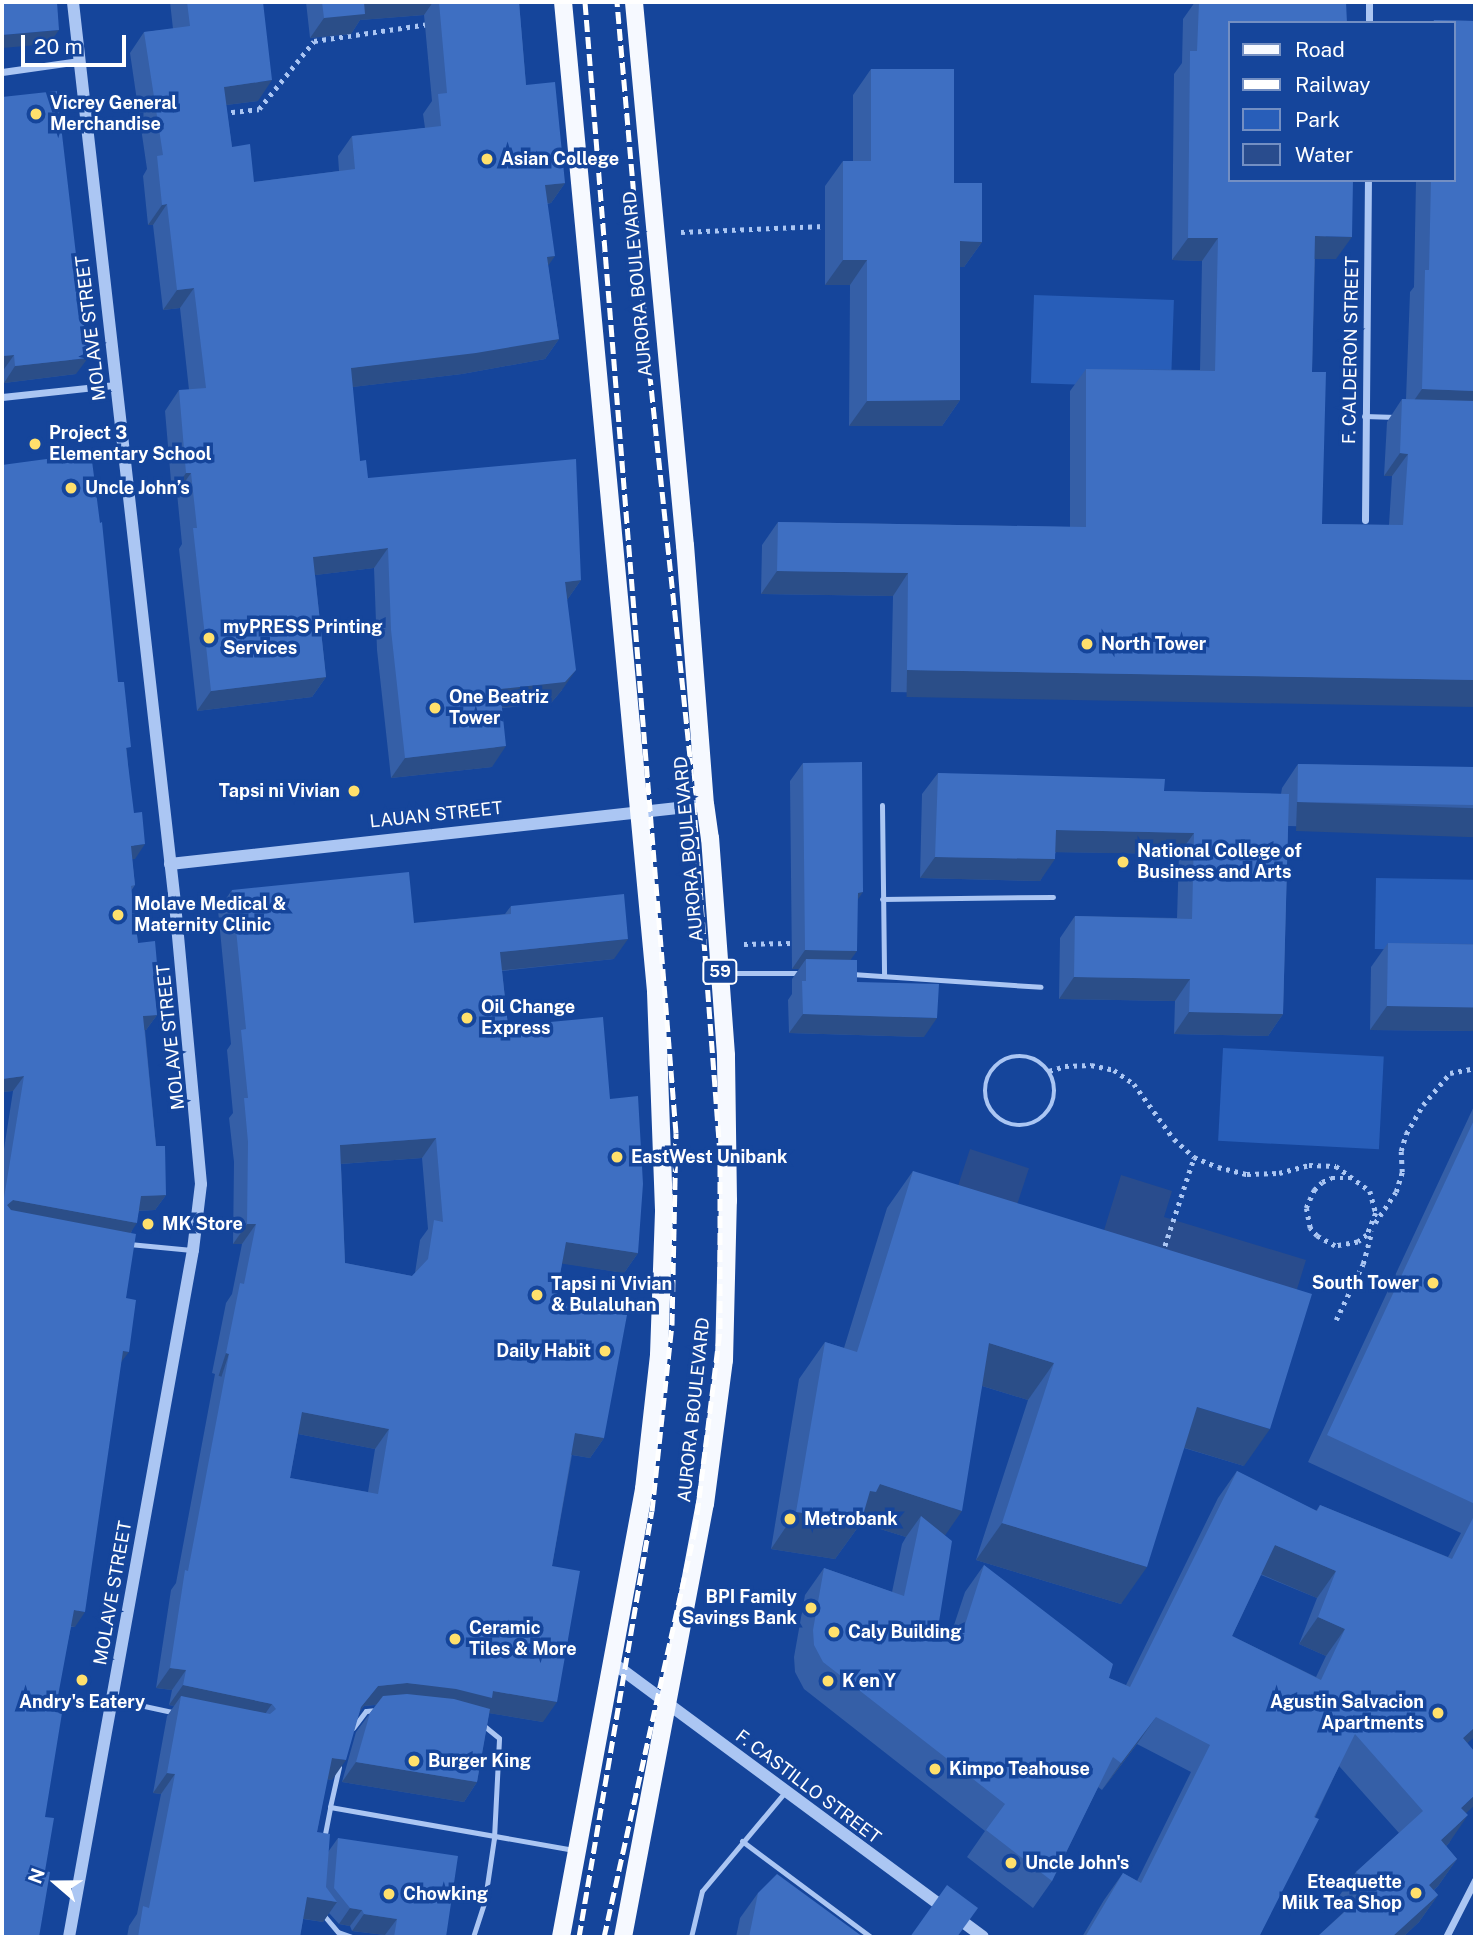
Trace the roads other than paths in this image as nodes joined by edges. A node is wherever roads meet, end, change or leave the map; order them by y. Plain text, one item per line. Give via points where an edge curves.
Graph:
1 (73, 2) edge
2 (563, 2) edge
3 (634, 2) edge
4 (1368, 2) edge
5 (1368, 21) edge
6 (79, 61) junction
7 (2, 72) edge
8 (1368, 182) edge
9 (116, 385) junction
10 (2, 397) edge
11 (1364, 416) junction
12 (1406, 417) edge
13 (1366, 520) dead end
14 (705, 805) junction
15 (882, 805) dead end
16 (637, 811) junction
17 (170, 864) junction
18 (1053, 897) dead end
19 (882, 899) junction
20 (720, 973) junction
21 (815, 974) edge
22 (843, 974) edge
23 (884, 975) junction
24 (1041, 987) dead end
25 (116, 1241) edge
26 (193, 1250) junction
27 (614, 1663) junction
28 (112, 1699) junction
29 (667, 1703) junction
30 (379, 1710) edge
31 (190, 1716) edge
32 (471, 1722) edge
33 (351, 1730) edge
34 (344, 1754) edge
35 (785, 1792) junction
36 (330, 1807) junction
37 (494, 1838) junction
38 (742, 1841) junction
39 (322, 1847) edge
40 (575, 1850) junction
41 (1475, 1881) edge
42 (317, 1907) edge
43 (69, 1937) edge
44 (352, 1937) edge
45 (473, 1937) edge
46 (561, 1937) edge
47 (623, 1937) edge
48 (691, 1937) edge
49 (871, 1937) edge
50 (983, 1937) edge
51 (1447, 1937) edge

1 - 6 street, MOLAVE STREET
2 - 16 main road
3 - 14 main road, AURORA BOULEVARD / 59
4 - 5 street
6 - 7 street
6 - 9 street, MOLAVE STREET
8 - 11 street, F. CALDERON STREET
9 - 10 street
9 - 17 street, MOLAVE STREET
11 - 12 lane
11 - 13 street, F. CALDERON STREET
14 - 16 street, LAUAN STREET
14 - 20 main road, AURORA BOULEVARD / 59
15 - 19 lane
16 - 17 street, LAUAN STREET
16 - 27 main road via 656,991 664,1210 659,1355 644,1489
17 - 26 street, MOLAVE STREET via 200,1172
18 - 19 lane
19 - 23 lane
20 - 21 lane
20 - 29 main road, AURORA BOULEVARD / 59 via 728,1125 724,1360 705,1504
22 - 23 lane
23 - 24 lane
25 - 26 lane
26 - 28 street, MOLAVE STREET
27 - 29 street, F. CASTILLO STREET
27 - 40 main road
28 - 31 lane
28 - 43 street, MOLAVE STREET
29 - 35 street, F. CASTILLO STREET
29 - 47 main road, AURORA BOULEVARD / 59
30 - 33 lane via 366,1712
32 - 37 lane via 499,1738
34 - 36 lane
35 - 38 lane
35 - 50 street, F. CASTILLO STREET
36 - 37 lane
36 - 39 lane
37 - 40 lane
37 - 45 lane via 485,1899
38 - 48 lane via 702,1891
38 - 49 lane
40 - 46 main road
41 - 51 street
42 - 44 lane via 338,1932

